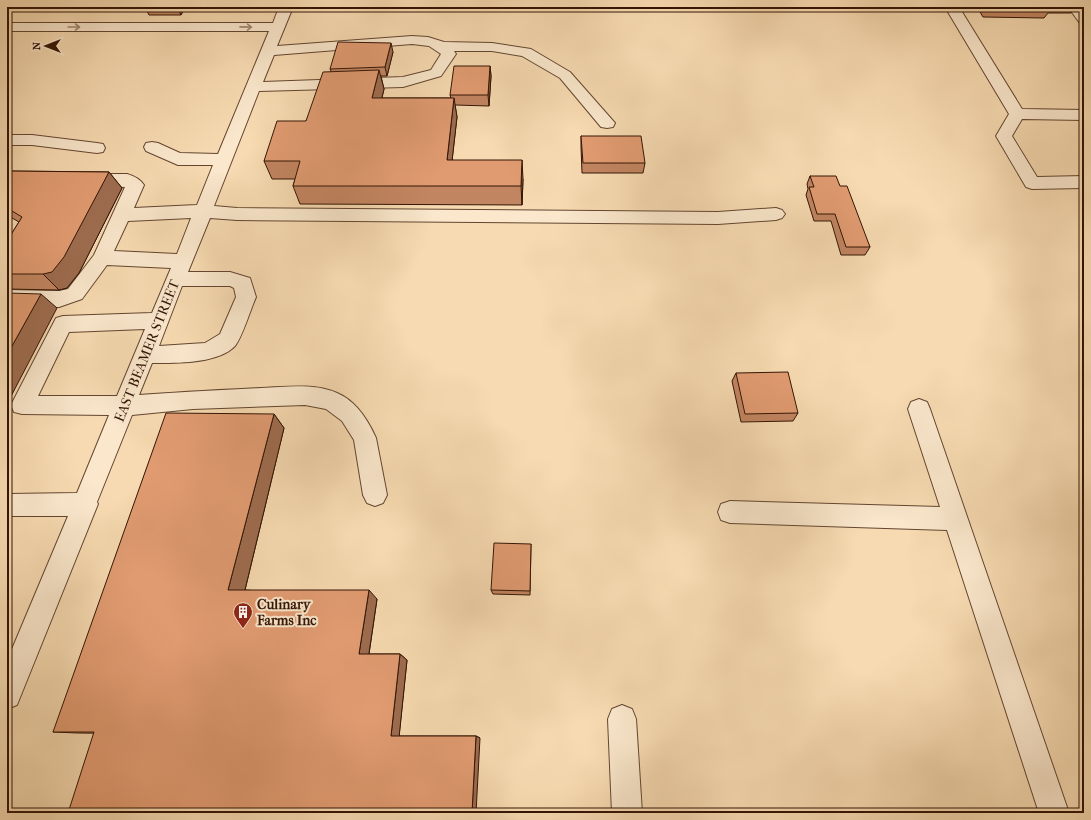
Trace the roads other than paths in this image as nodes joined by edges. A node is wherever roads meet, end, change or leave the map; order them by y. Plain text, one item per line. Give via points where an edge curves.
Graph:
1 (952, 7) edge
2 (1075, 7) edge
3 (221, 12) dead end
4 (279, 14) edge
5 (1084, 19) edge
6 (214, 26) junction
7 (7, 27) edge
8 (443, 46) junction
9 (268, 51) junction
10 (253, 87) junction
11 (1017, 114) junction
12 (1084, 115) edge
13 (607, 123) dead end
14 (7, 140) edge
15 (152, 147) dead end
16 (97, 148) dead end
17 (224, 160) junction
18 (67, 179) edge
19 (1084, 182) edge
20 (204, 211) junction
21 (776, 214) dead end
22 (122, 215) junction
23 (102, 258) junction
24 (180, 270) junction
25 (7, 298) edge
26 (159, 321) junction
27 (145, 355) junction
28 (125, 406) junction
29 (919, 409) dead end
30 (375, 495) dead end
31 (86, 504) junction
32 (7, 505) edge
33 (730, 512) dead end
34 (956, 519) junction
35 (7, 695) edge
36 (622, 718) dead end
37 (627, 813) edge
38 (1054, 813) edge

1 - 11 street
2 - 5 street
3 - 6 street
6 -> 4 street
4 - 9 street, EAST BEAMER STREET
7 -> 6 street
8 - 9 street via 412,40
8 - 10 street via 449,54 436,73 403,82
8 - 13 street via 526,52 565,75
9 - 10 street, EAST BEAMER STREET
10 - 17 street, EAST BEAMER STREET
11 - 12 street
11 - 19 street via 1004,136 1032,183
14 - 16 street via 32,140
15 - 17 street via 178,159
17 - 20 street, EAST BEAMER STREET
18 - 22 street via 127,180 135,185
20 - 21 street via 237,214 718,218
20 - 22 street
20 - 24 street, EAST BEAMER STREET
22 - 23 street
23 - 24 street
23 - 25 street via 75,294 59,299
24 - 26 street, EAST BEAMER STREET
24 - 27 street via 243,283 246,297 228,340 209,351
26 - 27 street, EAST BEAMER STREET
26 - 28 street via 62,324 22,405
27 - 28 street, EAST BEAMER STREET
28 - 30 street via 193,400 304,396 331,400 350,414 365,438
28 - 31 street, EAST BEAMER STREET
29 - 34 street
31 - 32 street
31 - 35 street, EAST BEAMER STREET
33 - 34 street
34 - 38 street
36 - 37 street

